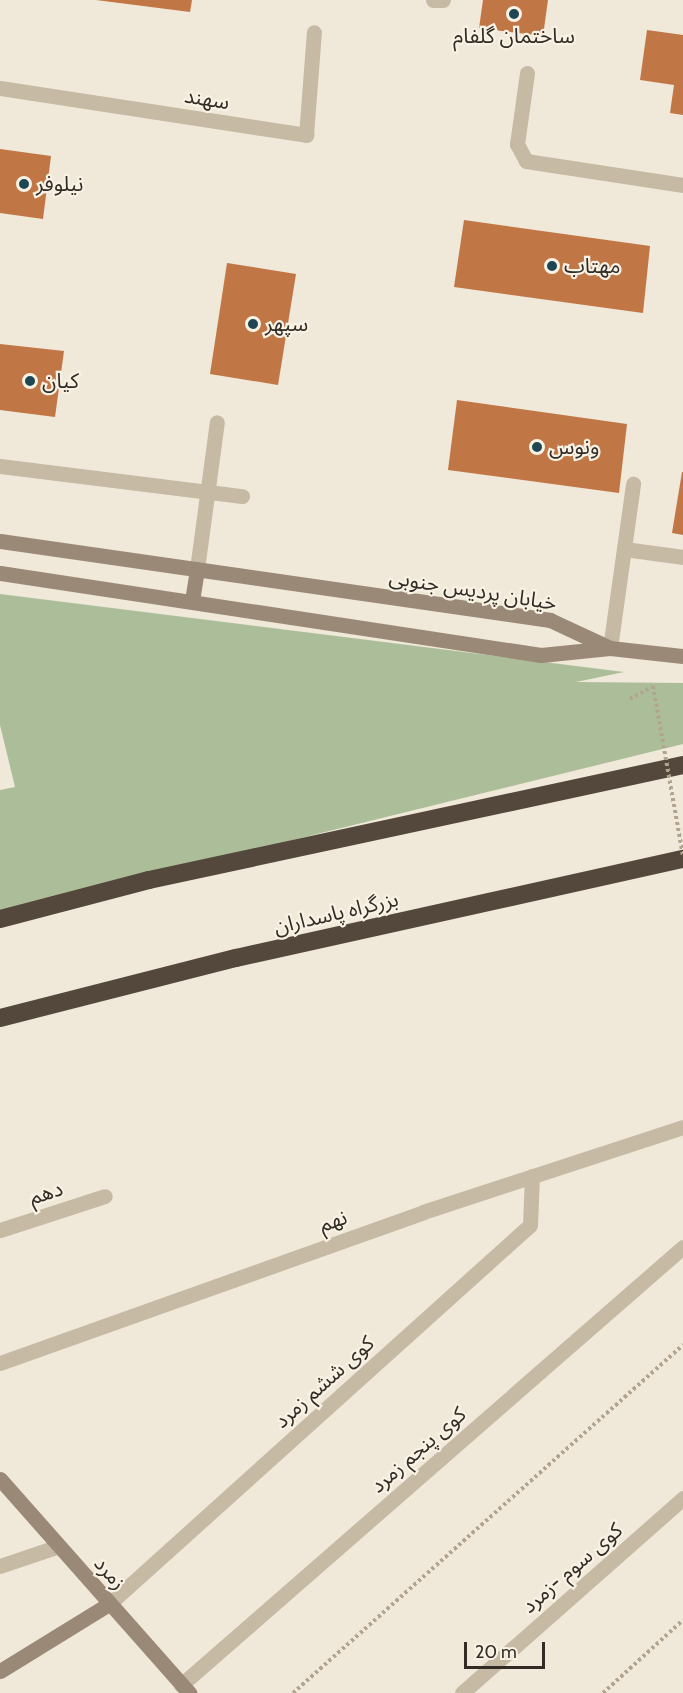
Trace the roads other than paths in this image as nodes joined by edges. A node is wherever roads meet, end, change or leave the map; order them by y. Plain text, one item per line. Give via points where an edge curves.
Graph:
1 (433, 0) edge
2 (443, 0) edge
3 (314, 32) dead end
4 (527, 74) dead end
5 (0, 88) edge
6 (683, 185) edge
7 (217, 422) dead end
8 (0, 466) edge
9 (633, 484) dead end
10 (208, 491) junction
11 (242, 496) dead end
12 (0, 541) edge
13 (624, 549) junction
14 (683, 558) edge
15 (197, 570) junction
16 (0, 573) edge
17 (192, 601) junction
18 (610, 648) junction
19 (683, 656) edge
20 (683, 765) edge
21 (683, 857) edge
22 (0, 919) edge
23 (0, 1018) edge
24 (683, 1127) edge
25 (532, 1176) junction
26 (105, 1196) dead end
27 (0, 1230) edge
28 (683, 1247) edge
29 (0, 1363) edge
30 (0, 1479) edge
31 (683, 1498) edge
32 (59, 1546) junction
33 (0, 1566) edge
34 (109, 1604) junction
35 (0, 1671) edge
36 (185, 1689) edge
37 (462, 1693) edge

1 - 2 street
3 - 5 street, سهند via 306,135
4 - 6 street via 517,144 526,161
7 - 10 street
8 - 10 street
9 - 13 street
10 - 11 street
10 - 15 street
12 - 15 street, خیابان پردیس جنوبی
13 - 14 street
13 - 18 street
15 - 17 street
15 - 18 street, خیابان پردیس جنوبی via 550,620
16 - 17 street
17 - 18 street via 541,655
18 - 19 street
20 - 22 highway via 149,880
21 - 23 highway, بزرگراه پاسداران via 236,958
24 - 25 street, نهم
25 - 29 street, نهم
25 - 34 street, کوی ششم زمرد via 530,1225
26 - 27 street, دهم
28 - 36 street, کوی پنجم زمرد
30 - 32 street, زمرد
31 - 37 street, کوی سوم -زمرد
32 - 33 street
32 - 34 street, زمرد
34 - 35 street
34 - 36 street, زمرد

